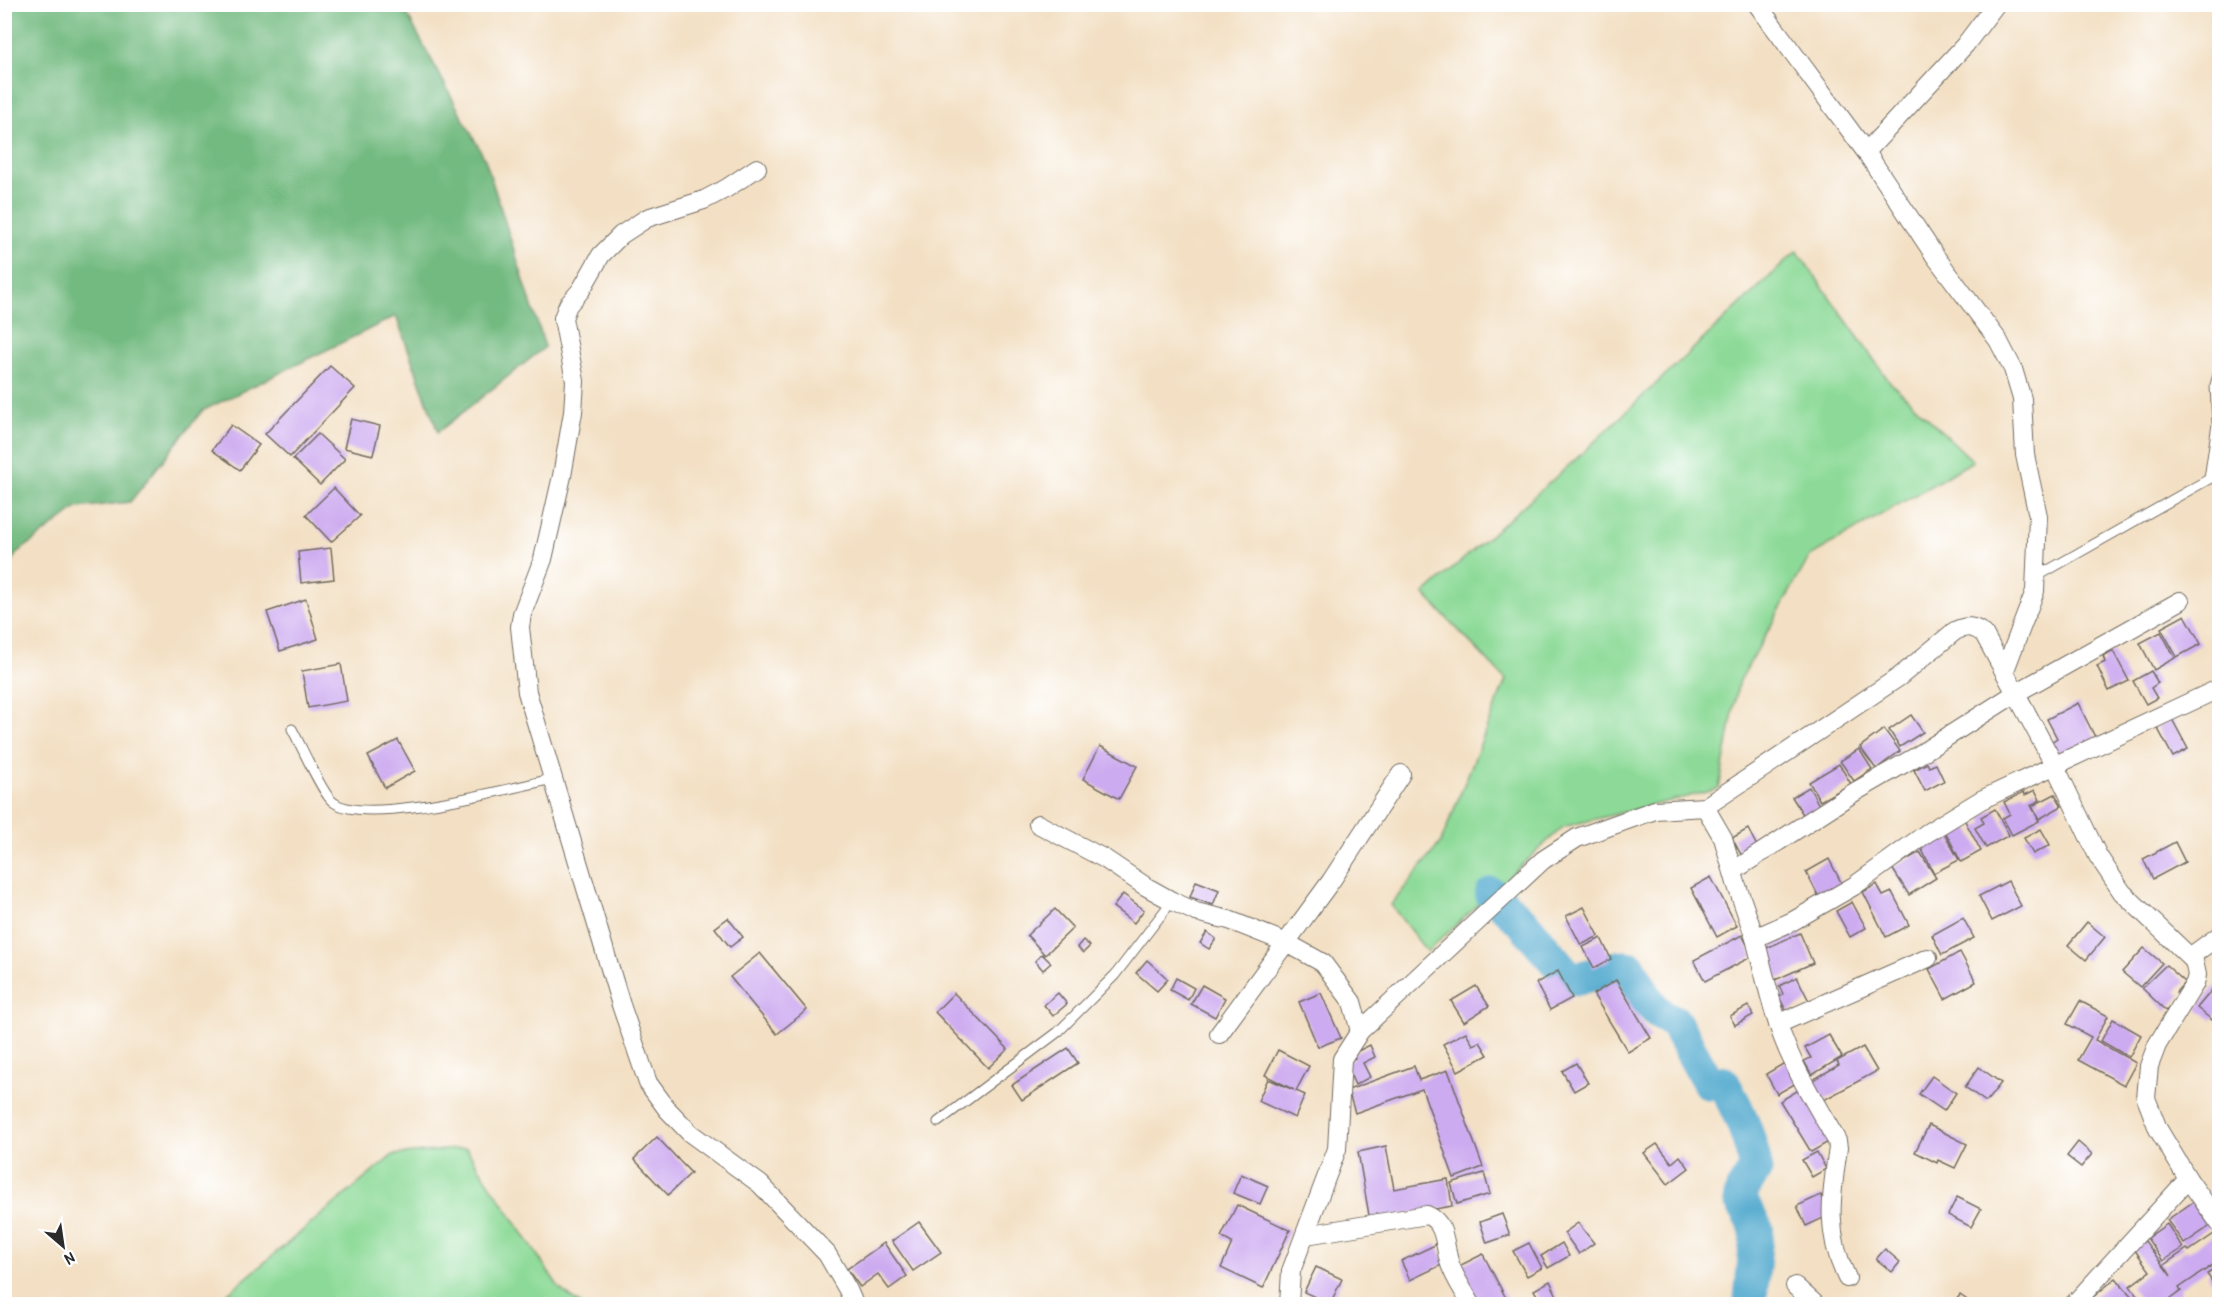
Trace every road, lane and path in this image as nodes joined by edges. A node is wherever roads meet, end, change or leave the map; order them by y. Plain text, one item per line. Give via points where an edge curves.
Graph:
1 (1757, 4) edge
2 (1996, 4) edge
3 (1866, 152) junction
4 (757, 168) dead end
5 (2220, 368) edge
6 (2220, 474) edge
7 (2208, 480) junction
8 (2036, 577) junction
9 (2180, 601) dead end
10 (2005, 670) junction
11 (2220, 688) edge
12 (2016, 693) junction
13 (292, 729) dead end
14 (2055, 766) junction
15 (1401, 774) dead end
16 (553, 779) junction
17 (1705, 807) junction
18 (1038, 824) dead end
19 (1733, 871) junction
20 (1172, 901) junction
21 (2220, 935) edge
22 (1755, 938) junction
23 (1287, 943) junction
24 (2191, 956) junction
25 (1928, 958) dead end
26 (1778, 1024) junction
27 (1359, 1031) junction
28 (1219, 1034) dead end
29 (938, 1122) dead end
30 (2188, 1179) junction
31 (2220, 1224) edge
32 (1306, 1235) junction
33 (1847, 1278) dead end
34 (1796, 1287) dead end
35 (854, 1305) edge
36 (1289, 1305) edge
37 (1471, 1305) edge
38 (1815, 1305) edge
39 (2074, 1305) edge

1 - 3 street
2 - 3 street via 1965,45
3 - 8 street via 1935,256 1998,340 2013,369 2022,399 2025,454 2038,516
4 - 16 street via 704,200 647,218 621,235 601,255 562,318 575,381 573,412 543,559 520,627 527,692
5 - 7 lane via 2215,385 2217,424
6 - 7 lane
7 - 8 lane
8 - 10 street via 2035,591
9 - 12 street
10 - 12 street
10 - 17 street via 1984,634 1963,627 1899,677
11 - 14 street
12 - 14 street
12 - 19 street
13 - 16 lane via 333,802 352,810 441,803
14 - 22 street via 1981,800 1854,886
14 - 24 street via 2098,856 2122,892
15 - 23 street
16 - 35 street via 648,1083 690,1133 760,1184 827,1254
17 - 19 street via 1723,838
17 - 27 street via 1655,810 1577,838 1543,860
18 - 20 street via 1105,859
19 - 22 street
20 - 23 street
20 - 29 lane via 1115,975 1058,1032
21 - 24 street
22 - 26 street
23 - 27 street via 1323,963 1352,1002
23 - 28 street
24 - 30 street via 2197,968 2195,983 2157,1045 2146,1098 2158,1130
25 - 26 street
26 - 33 street via 1837,1141 1830,1203 1837,1250
27 - 32 street via 1342,1059 1337,1149
30 - 31 street
30 - 39 street
32 - 36 street via 1291,1270
32 - 37 street via 1427,1215 1439,1224 1449,1261
34 - 38 street

